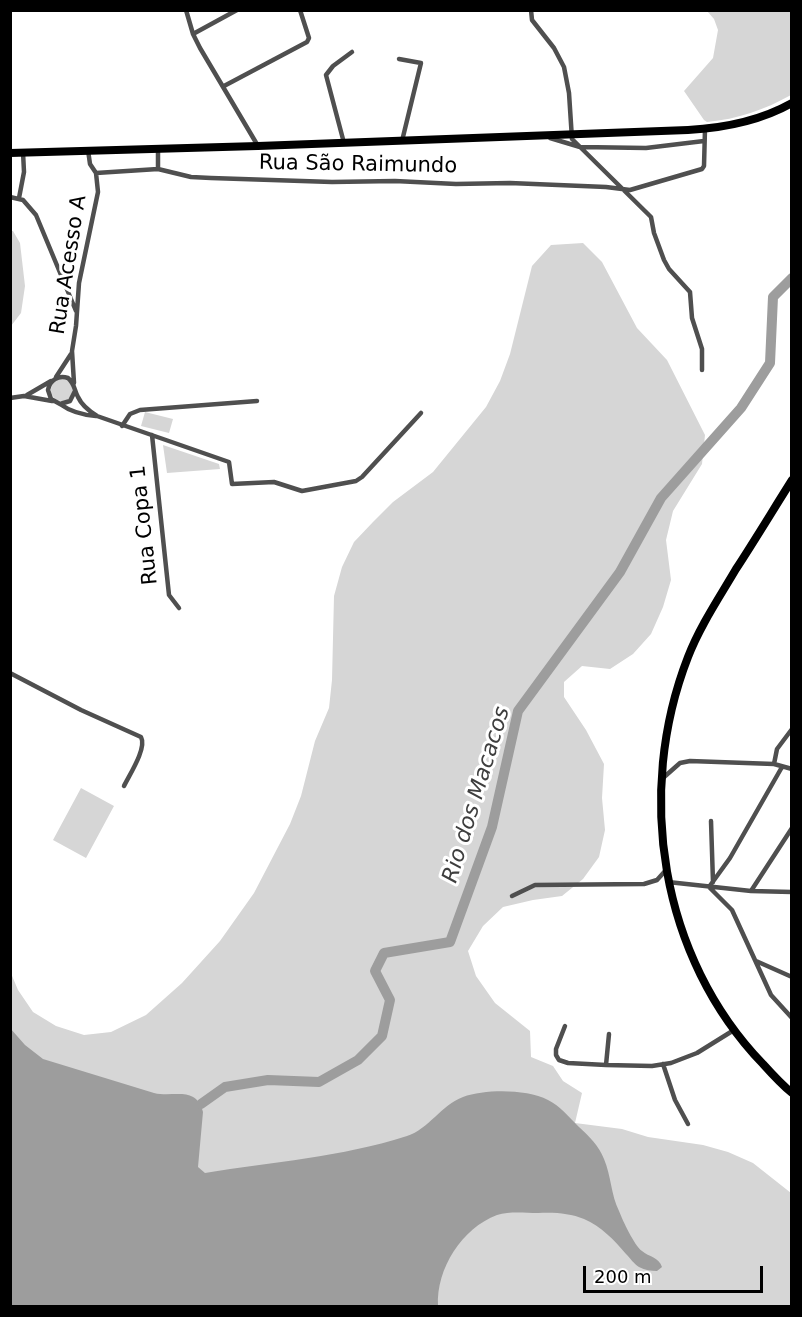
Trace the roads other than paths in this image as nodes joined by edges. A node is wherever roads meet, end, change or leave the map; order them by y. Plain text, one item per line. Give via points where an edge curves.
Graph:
1 (186, 10) edge
2 (237, 10) edge
3 (300, 10) edge
4 (531, 10) edge
5 (193, 34) junction
6 (352, 52) dead end
7 (399, 59) dead end
8 (224, 86) junction
9 (792, 102) edge
10 (705, 129) junction
11 (544, 135) junction
12 (571, 135) junction
13 (402, 141) junction
14 (704, 141) junction
15 (344, 143) junction
16 (258, 146) junction
17 (580, 147) junction
18 (158, 149) junction
19 (88, 150) junction
20 (23, 152) junction
21 (10, 153) edge
22 (158, 169) junction
23 (96, 173) junction
24 (621, 189) junction
25 (10, 197) edge
26 (19, 198) junction
27 (77, 313) junction
28 (72, 351) junction
29 (702, 370) dead end
30 (53, 380) junction
31 (75, 389) junction
32 (24, 396) junction
33 (10, 398) edge
34 (257, 401) dead end
35 (57, 403) junction
36 (421, 413) dead end
37 (97, 416) junction
38 (122, 426) junction
39 (152, 435) junction
40 (792, 480) edge
41 (179, 608) dead end
42 (10, 673) edge
43 (792, 729) edge
44 (774, 764) junction
45 (782, 767) junction
46 (792, 769) edge
47 (662, 779) junction
48 (124, 786) dead end
49 (711, 821) dead end
50 (792, 828) edge
51 (666, 870) junction
52 (668, 882) junction
53 (711, 885) junction
54 (752, 891) junction
55 (792, 892) edge
56 (512, 896) dead end
57 (756, 961) junction
58 (792, 977) edge
59 (792, 1018) edge
60 (565, 1026) dead end
61 (734, 1030) junction
62 (609, 1034) dead end
63 (663, 1064) junction
64 (606, 1065) junction
65 (792, 1093) edge
66 (688, 1124) dead end

1 - 5 street
2 - 5 street
3 - 8 street via 307,42
4 - 12 street via 532,20 564,67
5 - 8 street
6 - 15 street via 326,75
7 - 13 street via 421,63
8 - 16 street
9 - 10 main road via 756,118
10 - 12 main road
10 - 14 street
11 - 12 main road
11 - 13 main road
11 - 17 street
12 - 17 street
13 - 15 main road
14 - 17 street via 646,148
14 - 24 street, Rua São Raimundo via 702,170 635,189
15 - 16 main road
16 - 18 main road
17 - 24 street
18 - 19 main road
18 - 22 street
19 - 20 main road
19 - 23 street, Rua Acesso A
20 - 21 main road
20 - 26 street
22 - 23 street, Rua São Raimundo
22 - 24 street, Rua São Raimundo via 211,178 510,183
23 - 27 street, Rua Acesso A via 98,192
24 - 29 street via 649,213 664,260 690,292 692,318 702,349
25 - 26 street
26 - 27 street via 40,221
27 - 28 street, Rua Acesso A
28 - 30 street, Rua Acesso A
28 - 31 street, Rua Acesso A
30 - 31 street via 68,378
30 - 32 street
30 - 35 street via 49,395
31 - 35 street via 70,401
31 - 37 street, Rua Copa 1 via 84,406
32 - 33 street
32 - 35 street, Rua Copa 1
34 - 38 street via 140,410 130,414
35 - 37 street, Rua Copa 1 via 68,410
36 - 39 street, Rua Copa 1 via 356,481 302,491 274,482 232,484 229,462
37 - 38 street, Rua Copa 1
38 - 39 street, Rua Copa 1
39 - 41 street, Rua Copa 1 via 169,595
40 - 47 main road via 691,649 666,731
42 - 48 street via 141,737 141,750
43 - 44 street via 782,739
44 - 45 street
44 - 47 street via 690,761 680,763
45 - 46 street
45 - 53 street
47 - 51 main road via 660,810
49 - 53 street
50 - 54 street
51 - 52 main road
51 - 56 street via 657,880 644,884 535,885
52 - 53 street
52 - 61 main road via 684,936 705,985
53 - 54 street
53 - 57 street via 732,910
54 - 55 street
57 - 58 street
57 - 59 street via 771,995
60 - 64 street via 556,1049 559,1060
61 - 63 street via 686,1058
61 - 65 main road
62 - 64 street
63 - 64 street
63 - 66 street

